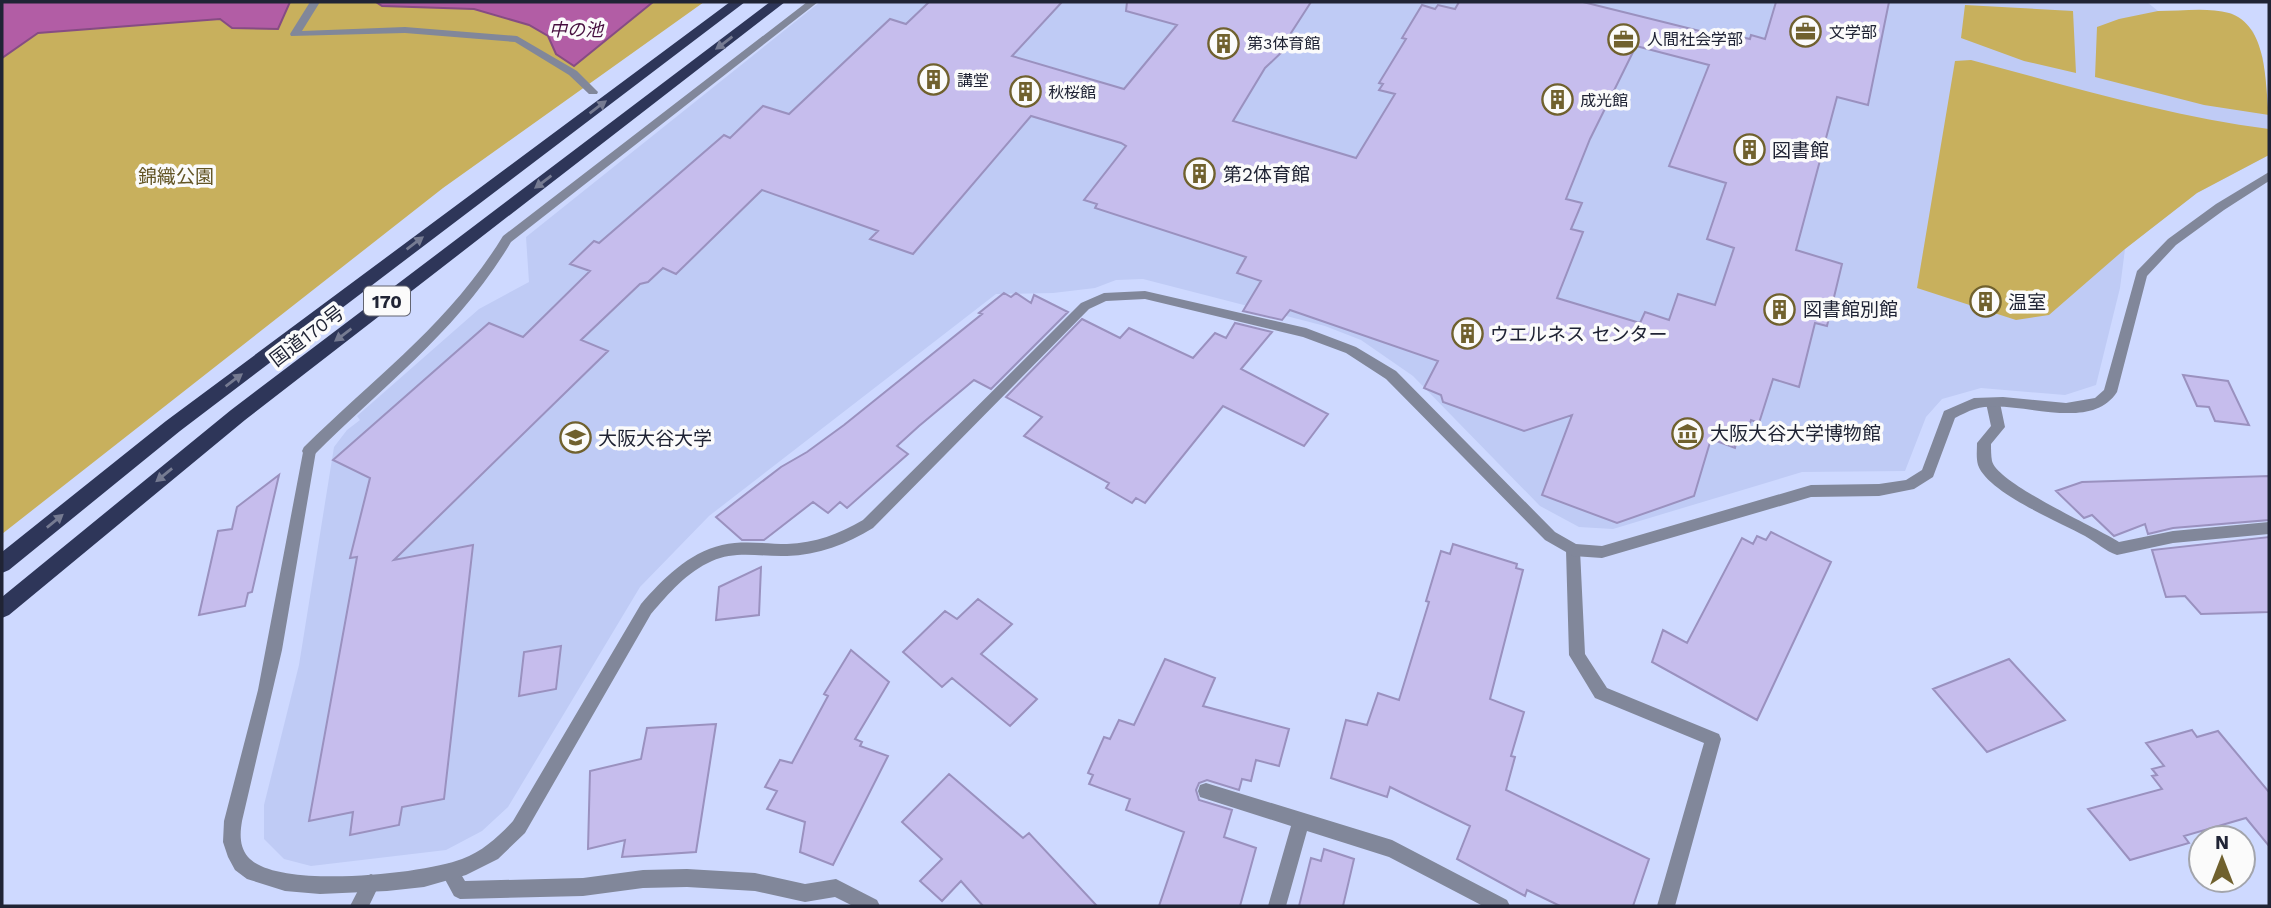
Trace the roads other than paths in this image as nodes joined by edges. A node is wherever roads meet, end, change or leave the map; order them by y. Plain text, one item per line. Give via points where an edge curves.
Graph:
1 (315, 2) edge
2 (738, 2) edge
3 (778, 2) edge
4 (813, 2) edge
5 (593, 92) dead end
6 (2269, 176) edge
7 (1993, 402) junction
8 (2269, 528) edge
9 (1573, 550) junction
10 (2, 564) edge
11 (2, 609) edge
12 (1206, 791) dead end
13 (1301, 822) junction
14 (450, 872) junction
15 (370, 883) junction
16 (359, 906) edge
17 (871, 906) edge
18 (1277, 906) edge
19 (1501, 906) edge
20 (1666, 906) edge

1 - 5 street via 295,34 405,30 517,39 573,73
10 -> 2 highway, 国道170号 / 170 via 215,394
3 -> 11 highway, 国道170号 / 170 via 237,415
4 - 15 street via 507,239 444,325 309,452 268,687 233,820 234,852 250,871 280,882 316,886
6 - 7 street via 2172,242 2141,274 2110,391 2099,403 2066,408
7 - 8 street via 1998,427 1984,443 1984,464 2019,495 2117,549 2173,537
7 - 9 street via 1974,403 1949,415 1928,473 1909,485 1811,491 1602,552
9 - 14 street via 1550,536 1391,375 1351,350 1307,333 1145,295 1104,297 1085,306 868,524 844,539 820,546 731,549 705,558 672,579 646,609 519,827 493,852
9 - 20 street via 1577,655 1601,693 1713,739
12 - 13 street
13 - 18 street
13 - 19 street via 1392,849
14 - 15 street
14 - 17 street via 460,890 687,878 755,882 805,893 836,888
15 - 16 street

